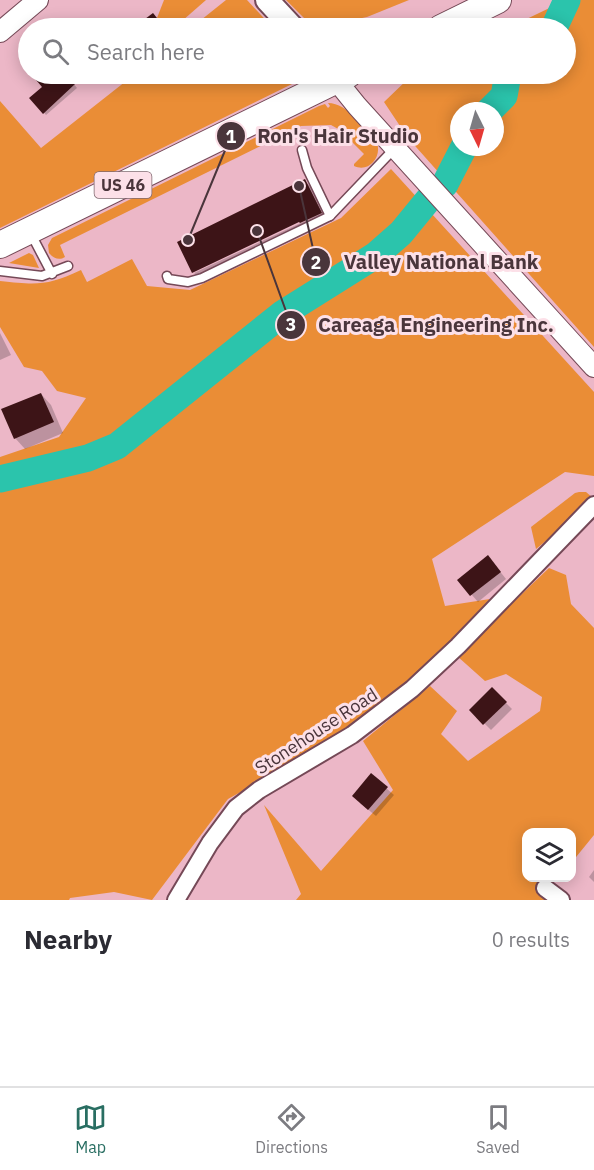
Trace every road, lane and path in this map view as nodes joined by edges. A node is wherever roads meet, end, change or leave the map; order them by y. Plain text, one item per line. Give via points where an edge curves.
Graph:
1 (38, 0) edge
2 (267, 0) edge
3 (498, 0) edge
4 (284, 18) edge
5 (461, 18) edge
6 (0, 32) edge
7 (322, 84) edge
8 (344, 84) edge
9 (395, 148) junction
10 (303, 150) dead end
11 (330, 216) junction
12 (30, 231) junction
13 (0, 245) edge
14 (68, 266) dead end
15 (0, 271) edge
16 (52, 274) junction
17 (166, 276) dead end
18 (594, 367) edge
19 (594, 505) edge
20 (545, 888) dead end
21 (176, 900) edge
22 (561, 900) edge

1 - 6 street
2 - 4 main road
3 - 5 main road
7 - 12 main road, US 46
8 - 9 street
9 - 11 lane
9 - 18 street
10 - 11 lane via 307,168
11 - 17 lane via 202,278 188,282
12 - 13 main road, US 46
12 - 16 lane
14 - 16 lane
15 - 16 lane
19 - 21 street, Stonehouse Road via 412,689 344,740 236,808
20 - 22 street

